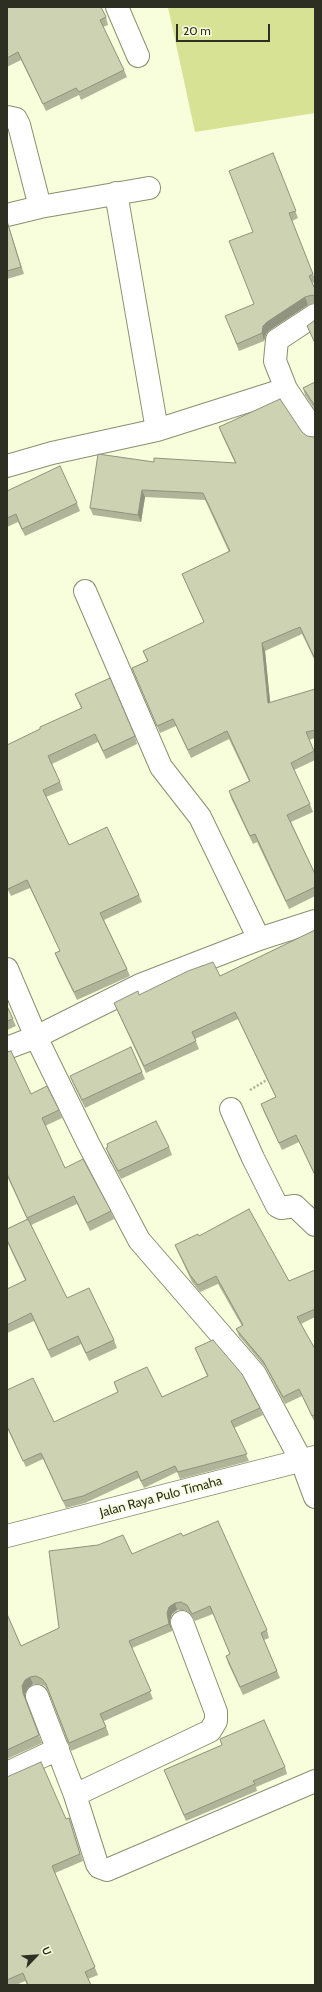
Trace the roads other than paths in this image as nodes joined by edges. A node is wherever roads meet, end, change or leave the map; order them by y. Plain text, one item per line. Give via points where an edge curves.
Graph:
1 (117, 7) edge
2 (138, 56) dead end
3 (7, 117) edge
4 (149, 188) dead end
5 (116, 193) junction
6 (40, 207) junction
7 (7, 215) edge
8 (315, 315) edge
9 (286, 389) junction
10 (157, 430) junction
11 (315, 432) edge
12 (7, 466) edge
13 (85, 591) dead end
14 (315, 921) edge
15 (259, 939) junction
16 (7, 969) edge
17 (36, 1037) junction
18 (7, 1048) edge
19 (231, 1109) road end
20 (315, 1225) edge
21 (308, 1459) edge
22 (315, 1497) edge
23 (7, 1536) edge
24 (182, 1622) dead end
25 (37, 1696) dead end
26 (58, 1749) junction
27 (7, 1773) edge
28 (315, 1781) edge
29 (75, 1795) junction

1 - 2 street
3 - 6 street via 16,119 19,125
4 - 5 street
5 - 6 street
5 - 10 street
6 - 7 street
8 - 9 street via 277,340 275,361
9 - 10 street
9 - 11 street
10 - 12 street via 52,453
13 - 15 street via 161,767 200,817
14 - 15 street
15 - 17 street via 140,985
16 - 17 street
17 - 18 street
17 - 21 street via 139,1240 255,1374
19 - 20 street via 277,1206 295,1206
21 - 22 street
21 - 23 street, Jalan Raya Pulo Timaha
24 - 29 street via 216,1712 214,1725 210,1731
25 - 26 street
26 - 27 street
26 - 29 street
28 - 29 street via 104,1870 97,1864

